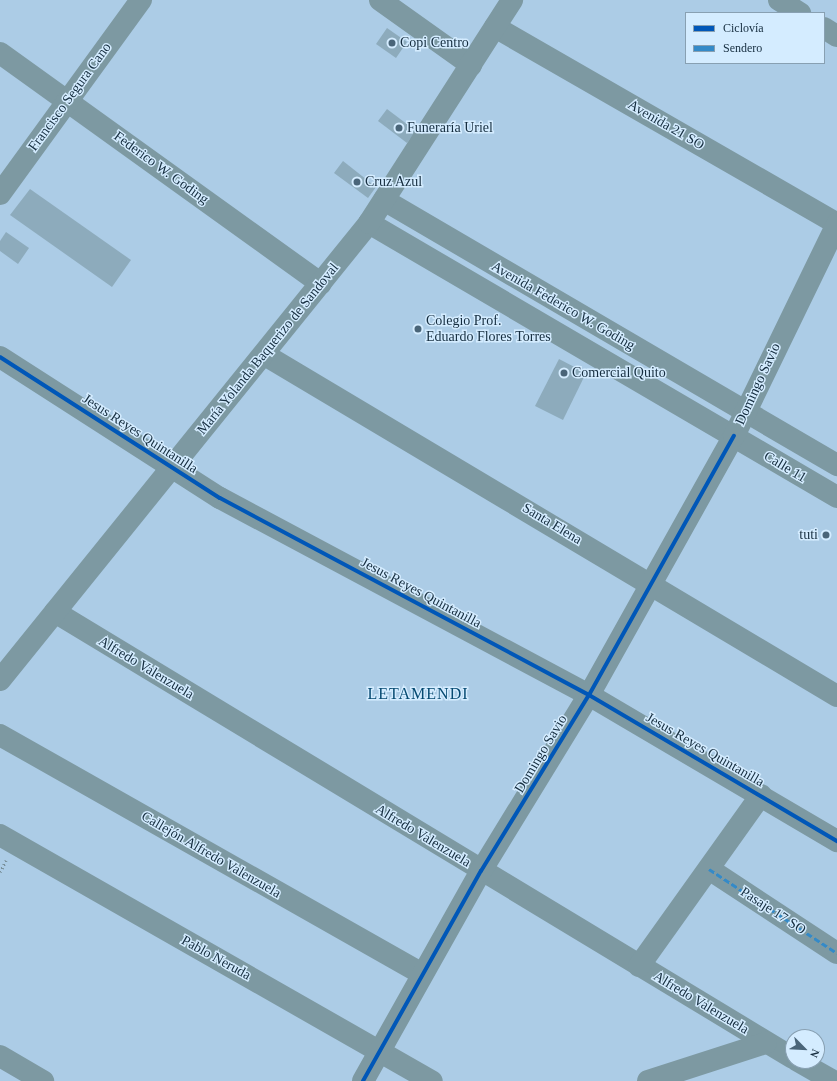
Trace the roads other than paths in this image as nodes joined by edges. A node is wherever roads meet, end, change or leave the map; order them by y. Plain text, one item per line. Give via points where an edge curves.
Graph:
1 (141, 0) edge
2 (380, 0) edge
3 (512, 0) edge
4 (779, 0) edge
5 (798, 12) edge
6 (495, 27) junction
7 (825, 29) edge
8 (837, 36) edge
9 (0, 53) edge
10 (471, 65) junction
11 (67, 101) junction
12 (0, 194) edge
13 (384, 200) junction
14 (369, 223) junction
15 (837, 224) edge
16 (321, 284) junction
17 (265, 355) junction
18 (0, 357) edge
19 (743, 411) junction
20 (734, 436) junction
21 (837, 465) edge
22 (173, 467) junction
23 (837, 498) edge
24 (652, 583) junction
25 (55, 612) junction
26 (0, 680) edge
27 (589, 696) junction
28 (837, 696) edge
29 (0, 735) edge
30 (761, 795) junction
31 (0, 835) edge
32 (837, 841) edge
33 (709, 869) junction
34 (482, 871) junction
35 (837, 953) edge
36 (638, 966) junction
37 (422, 974) junction
38 (766, 1042) junction
39 (380, 1050) junction
40 (785, 1053) edge
41 (0, 1056) edge
42 (812, 1069) edge
43 (43, 1081) edge
44 (363, 1081) edge
45 (432, 1081) edge
46 (648, 1081) edge
47 (833, 1081) edge

1 - 11 street, Francisco Segura Cano
2 - 10 street
3 - 6 street, María Yolanda Baquerizo de Sandoval
4 - 5 street
6 - 10 street, María Yolanda Baquerizo de Sandoval
6 - 15 street, Avenida 21 SO
7 - 8 street
9 - 11 street, Federico W. Goding
10 - 13 street, María Yolanda Baquerizo de Sandoval
11 - 12 street, Francisco Segura Cano
11 - 16 street, Federico W. Goding
13 - 14 street, María Yolanda Baquerizo de Sandoval
13 - 19 street, Avenida Federico W. Goding
14 - 16 street, María Yolanda Baquerizo de Sandoval
14 - 20 street, Calle 11
15 - 19 street, Domingo Savio
16 - 17 street, María Yolanda Baquerizo de Sandoval
17 - 22 street, María Yolanda Baquerizo de Sandoval
17 - 24 street, Santa Elena
18 - 22 street, Jesus Reyes Quintanilla
19 - 20 street, Domingo Savio
19 - 21 street, Avenida Federico W. Goding
20 - 23 street, Calle 11
20 - 24 street, Domingo Savio
22 - 25 street, María Yolanda Baquerizo de Sandoval
22 - 27 street, Jesus Reyes Quintanilla via 220,498
24 - 27 street, Domingo Savio
24 - 28 street, Santa Elena
25 - 26 street, María Yolanda Baquerizo de Sandoval
25 - 34 street, Alfredo Valenzuela
27 - 30 street, Jesus Reyes Quintanilla
27 - 34 street, Domingo Savio
29 - 37 street, Callejón Alfredo Valenzuela
30 - 32 street, Jesus Reyes Quintanilla
30 - 33 street
31 - 39 street, Pablo Neruda
33 - 35 street, Pasaje 17 SO
33 - 36 street
34 - 36 street, Alfredo Valenzuela
34 - 37 street, Domingo Savio
36 - 38 street, Alfredo Valenzuela
37 - 39 street, Domingo Savio
38 - 40 street, Alfredo Valenzuela
38 - 46 street
39 - 44 street, Domingo Savio
39 - 45 street, Pablo Neruda
41 - 43 street
42 - 47 street

